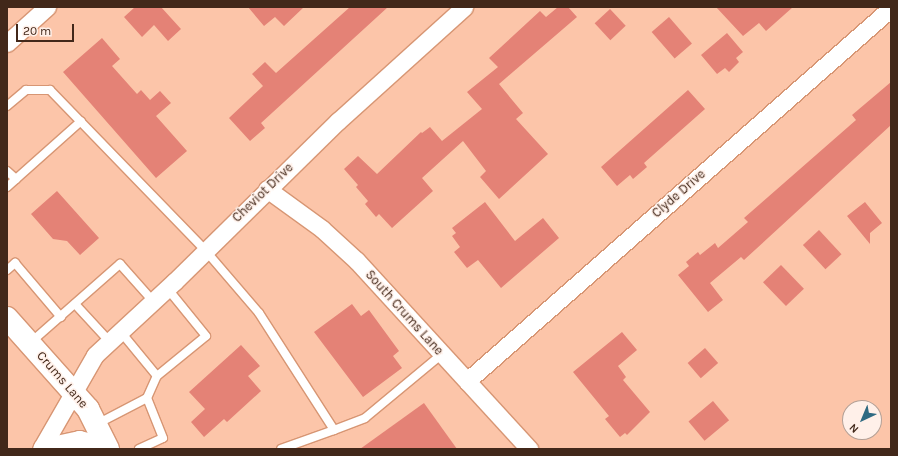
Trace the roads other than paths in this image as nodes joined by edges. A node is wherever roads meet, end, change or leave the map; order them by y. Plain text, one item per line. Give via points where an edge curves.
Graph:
1 (47, 7) edge
2 (464, 7) edge
3 (891, 8) edge
4 (7, 43) edge
5 (8, 102) edge
6 (81, 121) junction
7 (7, 171) edge
8 (16, 179) junction
9 (7, 187) edge
10 (267, 189) junction
11 (205, 250) junction
12 (7, 270) edge
13 (167, 288) junction
14 (153, 301) junction
15 (76, 304) junction
16 (61, 317) junction
17 (7, 318) edge
18 (114, 336) junction
19 (30, 344) junction
20 (442, 354) junction
21 (157, 376) junction
22 (466, 381) junction
23 (73, 390) junction
24 (147, 398) junction
25 (97, 424) junction
26 (334, 430) junction
27 (107, 447) edge
28 (42, 448) edge
29 (139, 449) edge
30 (281, 449) edge
31 (529, 449) edge

1 - 4 street
2 - 10 street, Cheviot Drive
3 - 22 street, Clyde Drive
5 - 6 lane via 26,90 50,90
6 - 8 lane
6 - 11 lane
7 - 8 lane
8 - 9 lane
10 - 11 street, Cheviot Drive
10 - 20 street, South Crums Lane via 346,250
11 - 13 street, Cheviot Drive
11 - 26 lane via 259,312
12 - 16 lane via 15,263
13 - 14 street, Cheviot Drive
13 - 21 lane via 206,336
14 - 15 lane via 120,264
14 - 18 street, Cheviot Drive
15 - 16 lane
15 - 18 lane
16 - 19 lane
17 - 19 main road, Crums Lane
18 - 21 lane
18 - 23 street, Cheviot Drive via 95,355
19 - 23 main road, Crums Lane
20 - 22 street, South Crums Lane
20 - 26 lane via 365,418
21 - 24 lane
22 - 31 street, South Crums Lane
23 - 25 main road, Crums Lane
23 - 28 street, Cheviot Drive
24 - 25 lane
24 - 29 lane via 163,438
25 - 27 main road, Crums Lane
26 - 30 lane
27 - 28 street via 79,439

